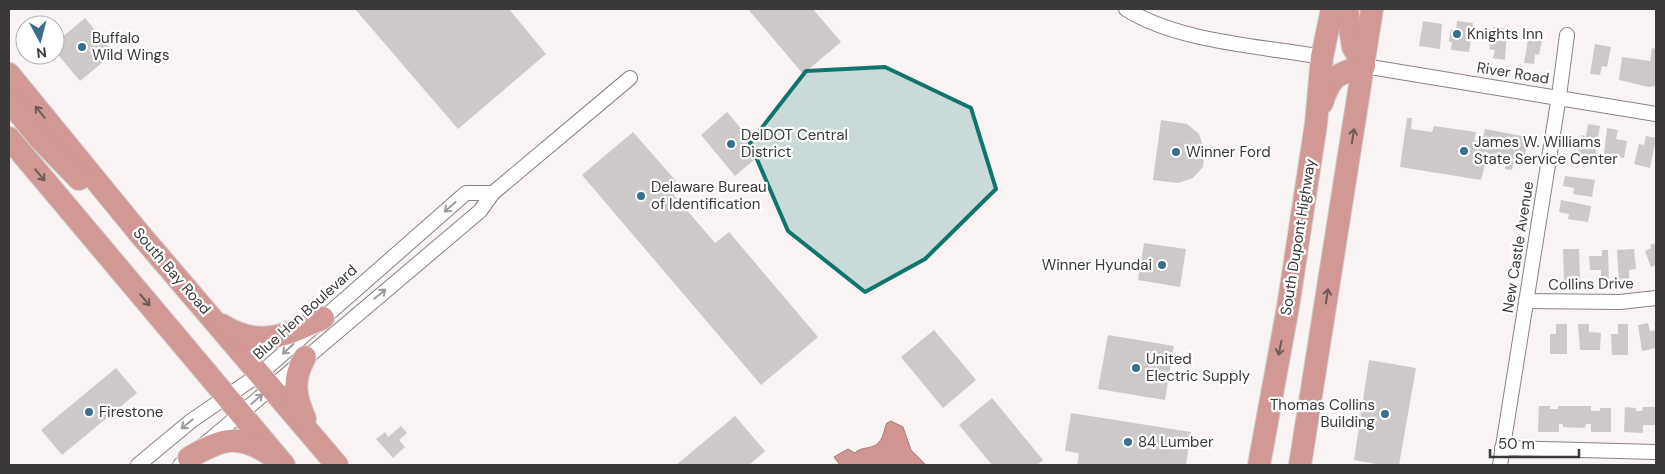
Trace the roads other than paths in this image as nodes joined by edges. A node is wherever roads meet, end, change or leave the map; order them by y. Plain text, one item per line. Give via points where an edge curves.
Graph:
1 (1126, 9) edge
2 (1332, 9) edge
3 (1347, 9) edge
4 (1372, 9) edge
5 (1567, 35) dead end
6 (1362, 49) junction
7 (1322, 57) junction
8 (1342, 72) junction
9 (9, 74) edge
10 (630, 78) dead end
11 (1559, 96) junction
12 (9, 101) edge
13 (1358, 105) junction
14 (1656, 114) edge
15 (1316, 124) junction
16 (9, 138) edge
17 (494, 194) junction
18 (139, 233) junction
19 (1656, 298) edge
20 (1526, 301) junction
21 (322, 318) junction
22 (215, 320) junction
23 (305, 357) junction
24 (266, 380) junction
25 (234, 405) junction
26 (314, 438) junction
27 (1502, 448) junction
28 (1656, 452) edge
29 (184, 462) edge
30 (138, 465) edge
31 (283, 465) edge
32 (337, 465) edge
33 (1259, 465) edge
34 (1300, 465) edge
35 (1500, 465) edge

1 - 7 street via 1140,18 1178,32
2 - 7 highway, South Dupont Highway
3 - 6 highway
4 - 6 highway
5 - 11 street, New Castle Avenue
6 - 7 highway
6 - 8 highway
6 - 11 street, River Road
6 - 13 highway
7 - 8 highway
7 - 15 highway, South Dupont Highway
8 - 13 highway
8 - 15 highway via 1328,84
18 -> 9 highway, South Bay Road
10 - 17 street, Blue Hen Boulevard
11 - 14 street, River Road
11 - 20 street, New Castle Avenue
12 - 18 highway via 69,171
34 -> 13 highway
15 -> 33 highway, South Dupont Highway via 1288,307
16 -> 25 highway
17 -> 21 street, Blue Hen Boulevard via 466,193
23 -> 17 street, Blue Hen Boulevard via 480,210
18 - 22 highway, South Bay Road
19 - 20 street, Collins Drive via 1620,302
20 - 27 street, New Castle Avenue
21 - 22 highway via 289,334 270,338 242,335
21 -> 24 street, Blue Hen Boulevard
22 - 24 highway, South Bay Road
23 - 24 street, Blue Hen Boulevard
23 - 26 highway via 296,376 295,392
25 -> 24 street, Blue Hen Boulevard
24 - 25 street, Blue Hen Boulevard
24 - 26 highway, South Bay Road
25 - 29 street, Blue Hen Boulevard
25 -> 30 street, Blue Hen Boulevard via 190,421
25 - 31 highway
26 - 32 highway, South Bay Road
27 - 28 street
27 - 35 street, New Castle Avenue
29 - 31 highway via 216,442 230,440 256,447

